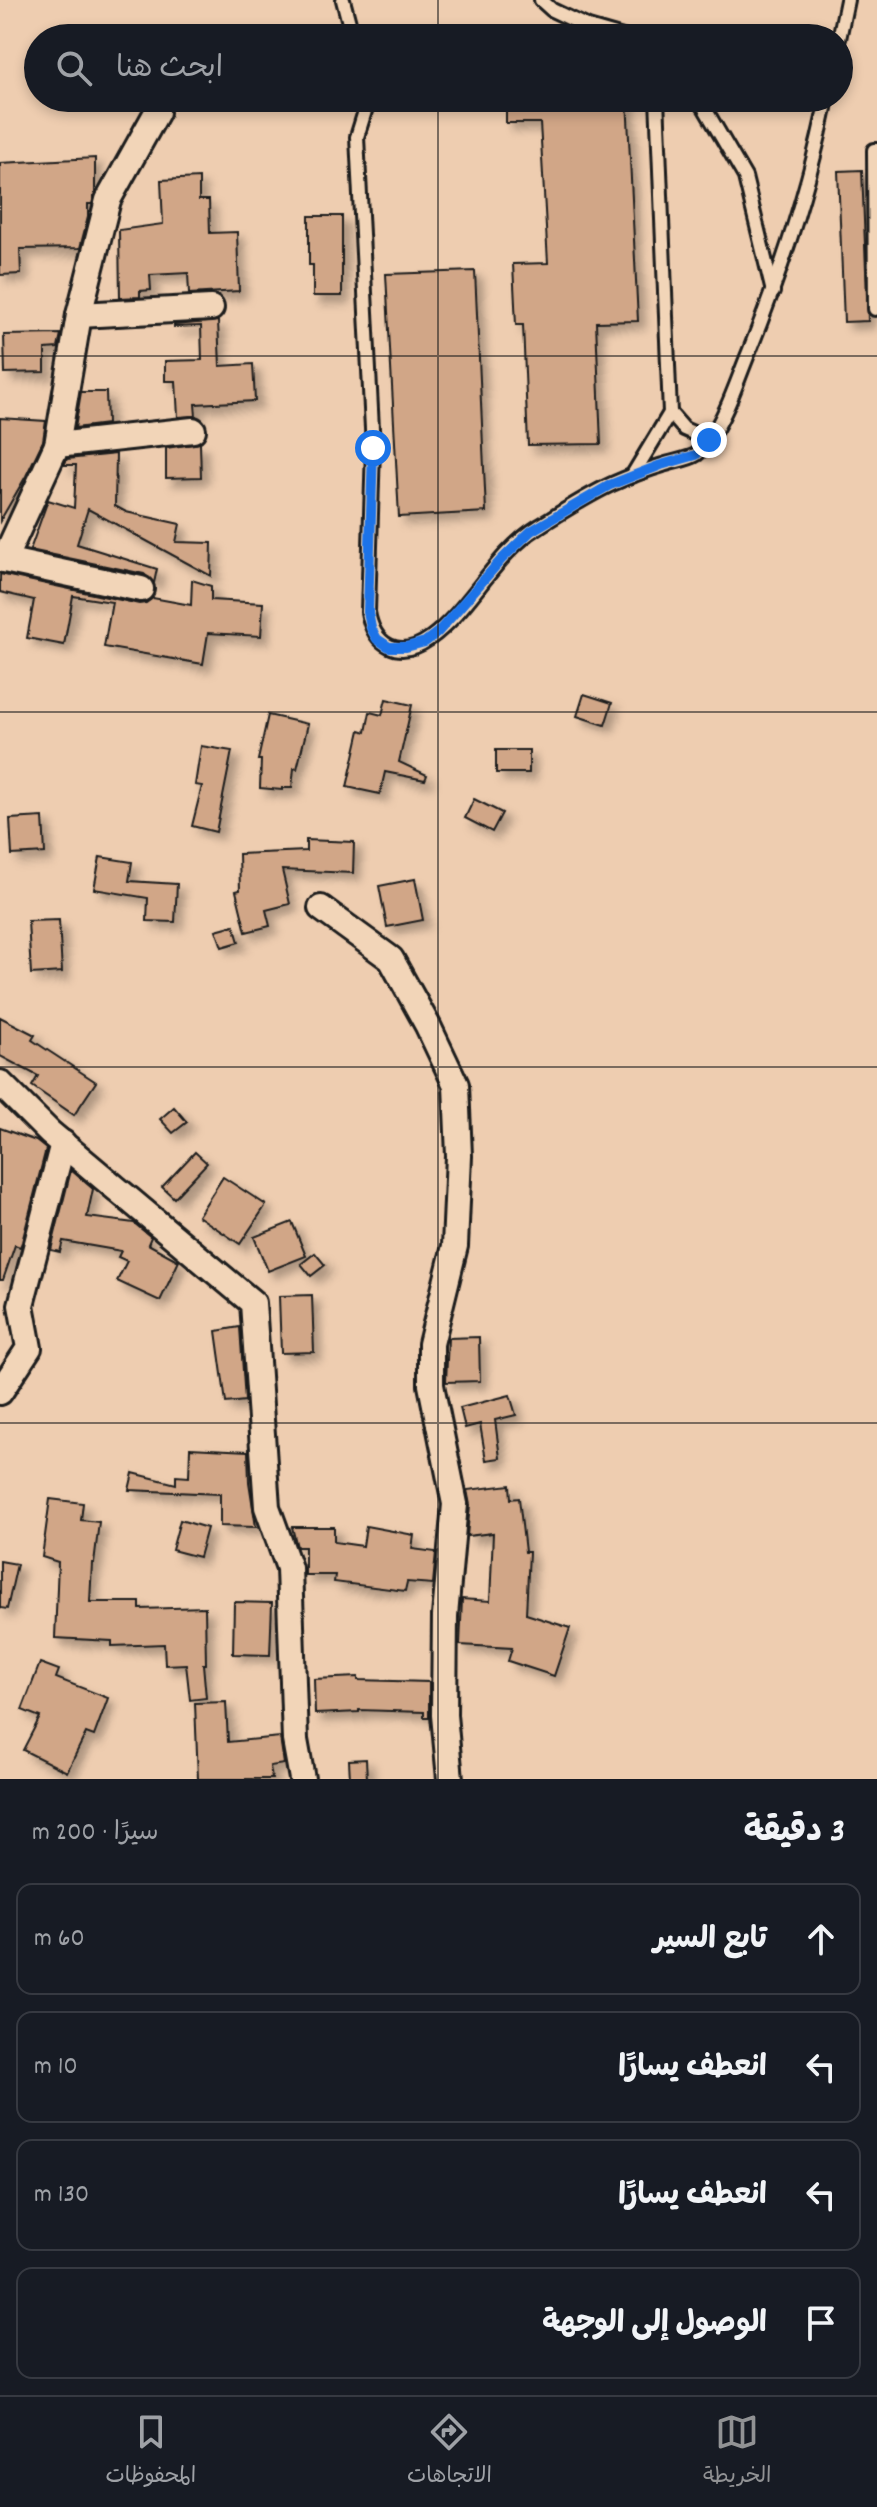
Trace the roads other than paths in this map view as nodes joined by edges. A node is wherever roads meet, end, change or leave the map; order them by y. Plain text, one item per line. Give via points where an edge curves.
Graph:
1 (343, 0) edge
2 (541, 0) edge
3 (847, 0) edge
4 (349, 24) edge
5 (582, 24) edge
6 (842, 24) edge
7 (157, 112) dead end
8 (365, 112) edge
9 (658, 112) edge
10 (707, 112) edge
11 (824, 112) edge
12 (877, 150) edge
13 (773, 292) junction
14 (211, 308) dead end
15 (875, 309) edge
16 (79, 315) junction
17 (670, 413) junction
18 (193, 430) dead end
19 (709, 440) junction
20 (57, 445) junction
21 (632, 476) junction
22 (2, 560) edge
23 (141, 589) dead end
24 (321, 908) dead end
25 (0, 1083) edge
26 (63, 1143) junction
27 (0, 1392) edge
28 (302, 1779) edge
29 (450, 1779) edge

1 - 4 lane
2 - 5 lane
3 - 6 lane
7 - 16 street via 108,200
8 - 21 lane via 357,137 373,448 368,612 377,639 389,647 425,642 531,531
9 - 17 lane
10 - 13 lane via 745,177
11 - 13 lane
12 - 15 lane
13 - 19 lane
14 - 16 street
16 - 20 street
17 - 19 lane via 684,429
17 - 21 lane
18 - 20 street
19 - 21 lane via 696,455
20 - 22 street
22 - 23 street
24 - 29 street via 391,959 456,1085 455,1246 431,1344 431,1385 455,1504 445,1616 444,1715
25 - 26 street
26 - 27 street via 21,1305 29,1348
26 - 28 street via 253,1303 267,1507 289,1568 295,1740

